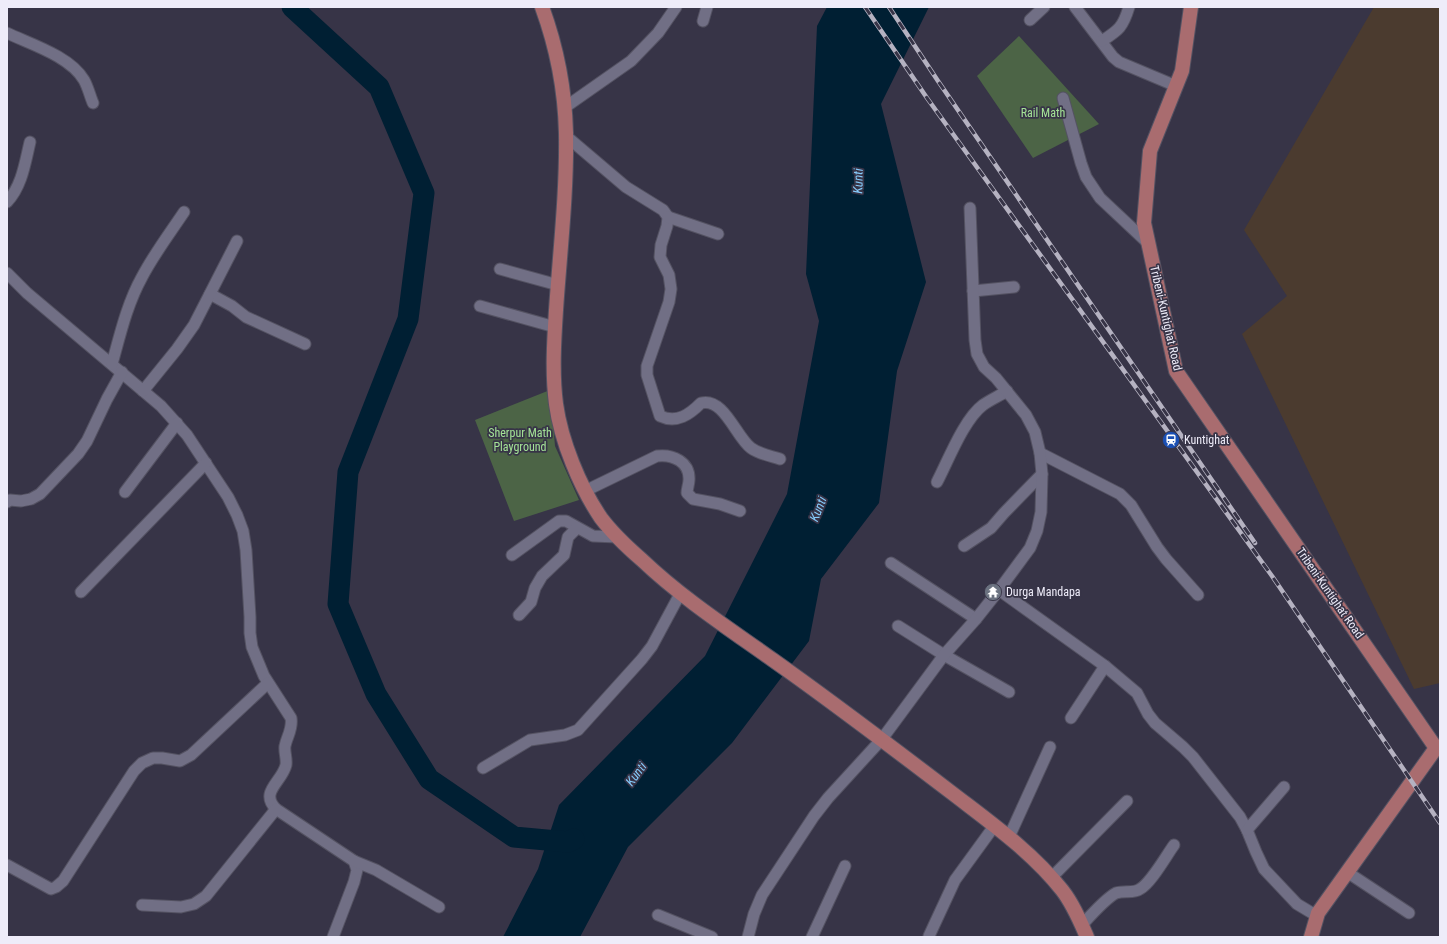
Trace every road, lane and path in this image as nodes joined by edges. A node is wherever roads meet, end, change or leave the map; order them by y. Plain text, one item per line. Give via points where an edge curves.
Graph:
1 (542, 7) edge
2 (676, 7) edge
3 (707, 7) edge
4 (1044, 7) edge
5 (1075, 7) edge
6 (1129, 7) edge
7 (1191, 7) edge
8 (1030, 20) dead end
9 (703, 21) dead end
10 (7, 33) edge
11 (1102, 42) junction
12 (1176, 86) junction
13 (1063, 98) dead end
14 (93, 103) dead end
15 (564, 108) junction
16 (566, 136) junction
17 (30, 142) dead end
18 (7, 202) edge
19 (970, 208) dead end
20 (184, 212) dead end
21 (668, 217) junction
22 (718, 234) dead end
23 (237, 241) dead end
24 (1149, 244) junction
25 (500, 269) dead end
26 (7, 274) edge
27 (558, 284) junction
28 (1014, 287) dead end
29 (973, 291) junction
30 (210, 294) junction
31 (480, 306) dead end
32 (555, 327) junction
33 (305, 344) dead end
34 (112, 364) junction
35 (122, 372) junction
36 (143, 391) junction
37 (1007, 391) junction
38 (177, 423) junction
39 (1040, 452) junction
40 (780, 459) dead end
41 (206, 463) junction
42 (1042, 474) junction
43 (937, 482) dead end
44 (585, 491) junction
45 (124, 492) dead end
46 (7, 502) edge
47 (740, 511) dead end
48 (577, 528) junction
49 (617, 538) junction
50 (964, 546) dead end
51 (512, 555) dead end
52 (891, 563) dead end
53 (999, 590) junction
54 (81, 592) dead end
55 (680, 594) junction
56 (1198, 595) dead end
57 (519, 615) dead end
58 (976, 619) junction
59 (898, 626) dead end
60 (944, 655) junction
61 (1105, 666) junction
62 (268, 683) junction
63 (1009, 692) dead end
64 (1071, 718) dead end
65 (882, 739) junction
66 (1438, 746) edge
67 (1050, 747) dead end
68 (483, 768) dead end
69 (1284, 787) dead end
70 (1126, 801) dead end
71 (276, 809) junction
72 (995, 825) junction
73 (1247, 830) junction
74 (1009, 837) junction
75 (1174, 845) dead end
76 (354, 861) junction
77 (7, 865) edge
78 (845, 866) dead end
79 (1347, 872) junction
80 (1051, 878) junction
81 (142, 905) dead end
82 (440, 907) dead end
83 (1409, 913) dead end
84 (658, 915) dead end
85 (1317, 916) junction
86 (1084, 931) edge
87 (929, 936) edge
88 (333, 937) edge
89 (712, 937) edge
90 (748, 937) edge
91 (812, 937) edge
92 (1311, 937) edge

1 - 15 main road via 558,59
2 - 15 street via 658,33 631,61
3 - 9 street
4 - 8 street
5 - 11 street
6 - 11 street via 1119,30
7 - 12 main road, Tribeni-Kuntighat Road via 1182,71
10 - 14 street via 60,58 75,68 84,80
11 - 12 street via 1119,62
12 - 24 main road, Tribeni-Kuntighat Road via 1150,151 1144,223
13 - 24 street via 1086,176 1100,198
15 - 16 main road
16 - 21 street via 626,187 663,210
16 - 27 main road
17 - 18 street via 17,188
19 - 29 street
20 - 34 street via 134,292
21 - 22 street
21 - 40 street via 660,257 669,275 671,289 647,366 647,375 658,412 660,416 667,418 684,417 701,403 708,402 724,412 751,448
23 - 30 street
24 - 66 main road, Tribeni-Kuntighat Road via 1176,370
25 - 27 street
26 - 34 street
27 - 32 main road
28 - 29 street
29 - 37 street via 977,354 984,367
30 - 33 street via 246,317
30 - 36 street via 194,325
31 - 32 street
32 - 44 main road via 555,385 561,428
34 - 35 street
35 - 36 street
35 - 46 street via 78,454 40,494 31,499
36 - 38 street
37 - 39 street via 1026,415 1035,432
37 - 43 street via 982,405 966,424
38 - 41 street
38 - 45 street
39 - 42 street
39 - 56 street via 1120,494 1131,506 1162,553
41 - 54 street
41 - 62 street via 238,515 243,531 252,647
42 - 50 street via 990,528
42 - 53 street via 1041,512 1037,531 1030,548
44 - 47 street via 657,456 665,455 683,462 689,479 687,493 692,499
44 - 49 main road
48 - 49 street via 592,536
48 - 51 street via 566,521 559,521
48 - 57 street via 568,538 564,555 542,576 531,602
49 - 55 main road
52 - 58 street
53 - 58 street
53 - 61 street
55 - 65 main road
55 - 68 street via 652,646 578,730 565,736 530,740
58 - 60 street
59 - 60 street
60 - 63 street
60 - 65 street
61 - 64 street
61 - 73 street via 1137,693 1155,723 1193,757
62 - 71 street via 291,718 292,724 285,746 286,765 269,796
62 - 77 street via 191,755 180,761 153,758 142,763 134,771 63,881 56,887 51,889
65 - 72 main road
65 - 90 street via 828,798 799,838 762,896
66 - 79 main road
67 - 74 street
69 - 73 street
70 - 80 street
71 - 76 street
71 - 81 street via 206,896 194,904 181,907
72 - 74 main road
72 - 87 street via 954,880
73 - 85 street via 1264,869 1297,904
74 - 80 main road
75 - 86 street via 1141,889 1111,896
76 - 82 street via 376,870
76 - 88 street via 357,870 354,882
78 - 91 street
79 - 83 street
79 - 85 main road
80 - 86 main road via 1062,891
84 - 89 street
85 - 92 main road

